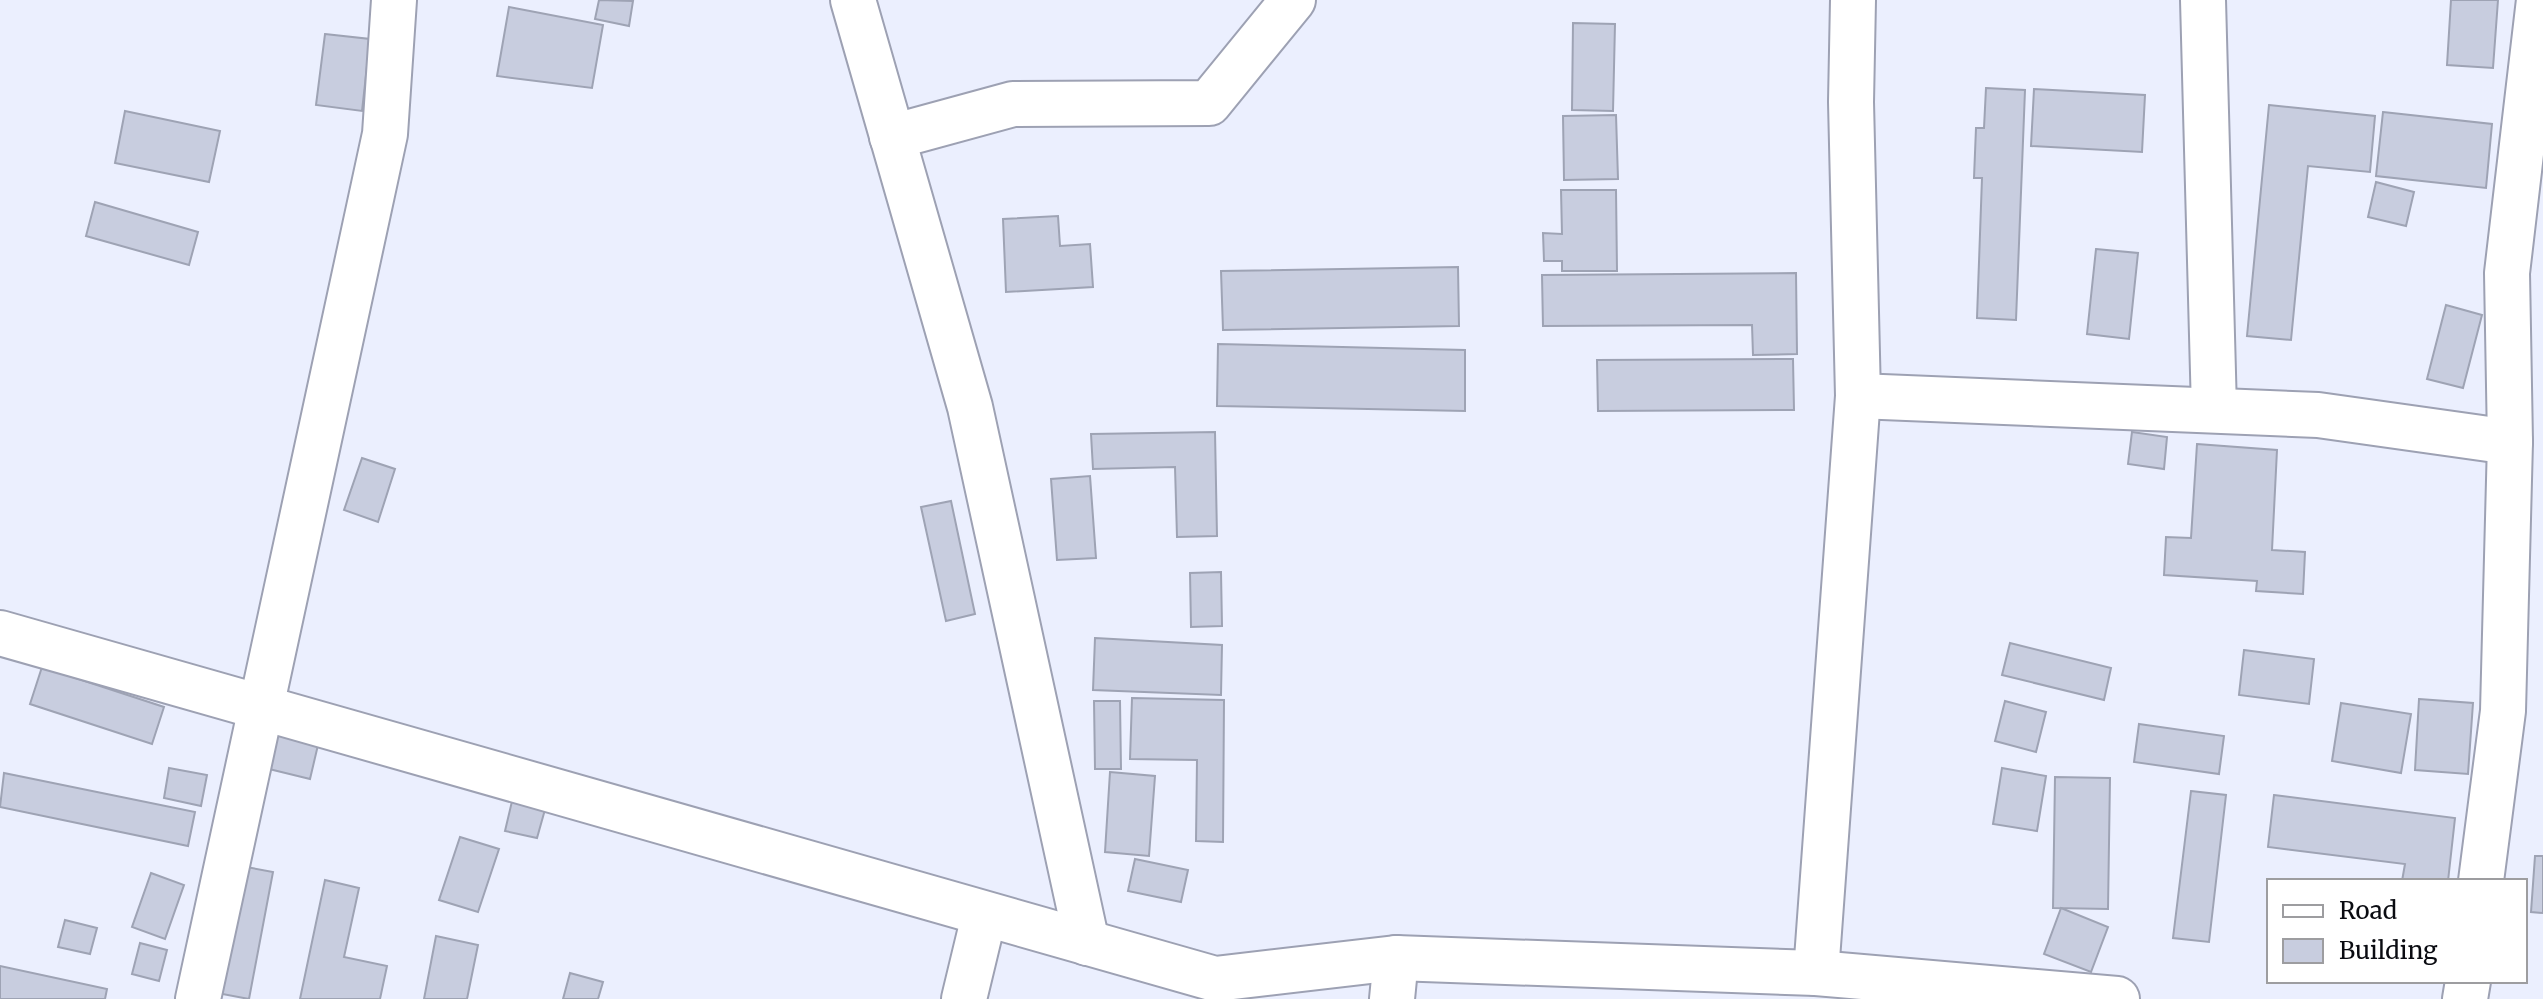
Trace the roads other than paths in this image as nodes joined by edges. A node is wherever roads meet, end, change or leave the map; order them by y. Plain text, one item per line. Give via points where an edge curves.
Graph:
1 (394, 0) edge
2 (853, 0) edge
3 (1293, 0) edge
4 (1853, 0) edge
5 (2203, 0) edge
6 (2539, 0) edge
7 (892, 137) junction
8 (1858, 396) junction
9 (2214, 410) junction
10 (2510, 442) junction
11 (0, 633) edge
12 (258, 708) junction
13 (2481, 879) edge
14 (984, 916) junction
15 (1087, 943) junction
16 (1816, 973) junction
17 (1394, 978) edge
18 (198, 999) edge
19 (964, 999) edge
20 (2117, 999) edge

1 - 12 street via 385,134
2 - 7 street
3 - 7 street via 1209,103 1013,104
4 - 8 street
5 - 9 street
6 - 10 street via 2507,273
7 - 15 street via 970,407
8 - 9 street
8 - 16 street
9 - 10 street via 2318,415
10 - 13 street via 2503,711
11 - 12 street
12 - 14 street
12 - 18 street
14 - 15 street
14 - 19 street
15 - 17 street via 1215,979
16 - 17 street
16 - 20 street

